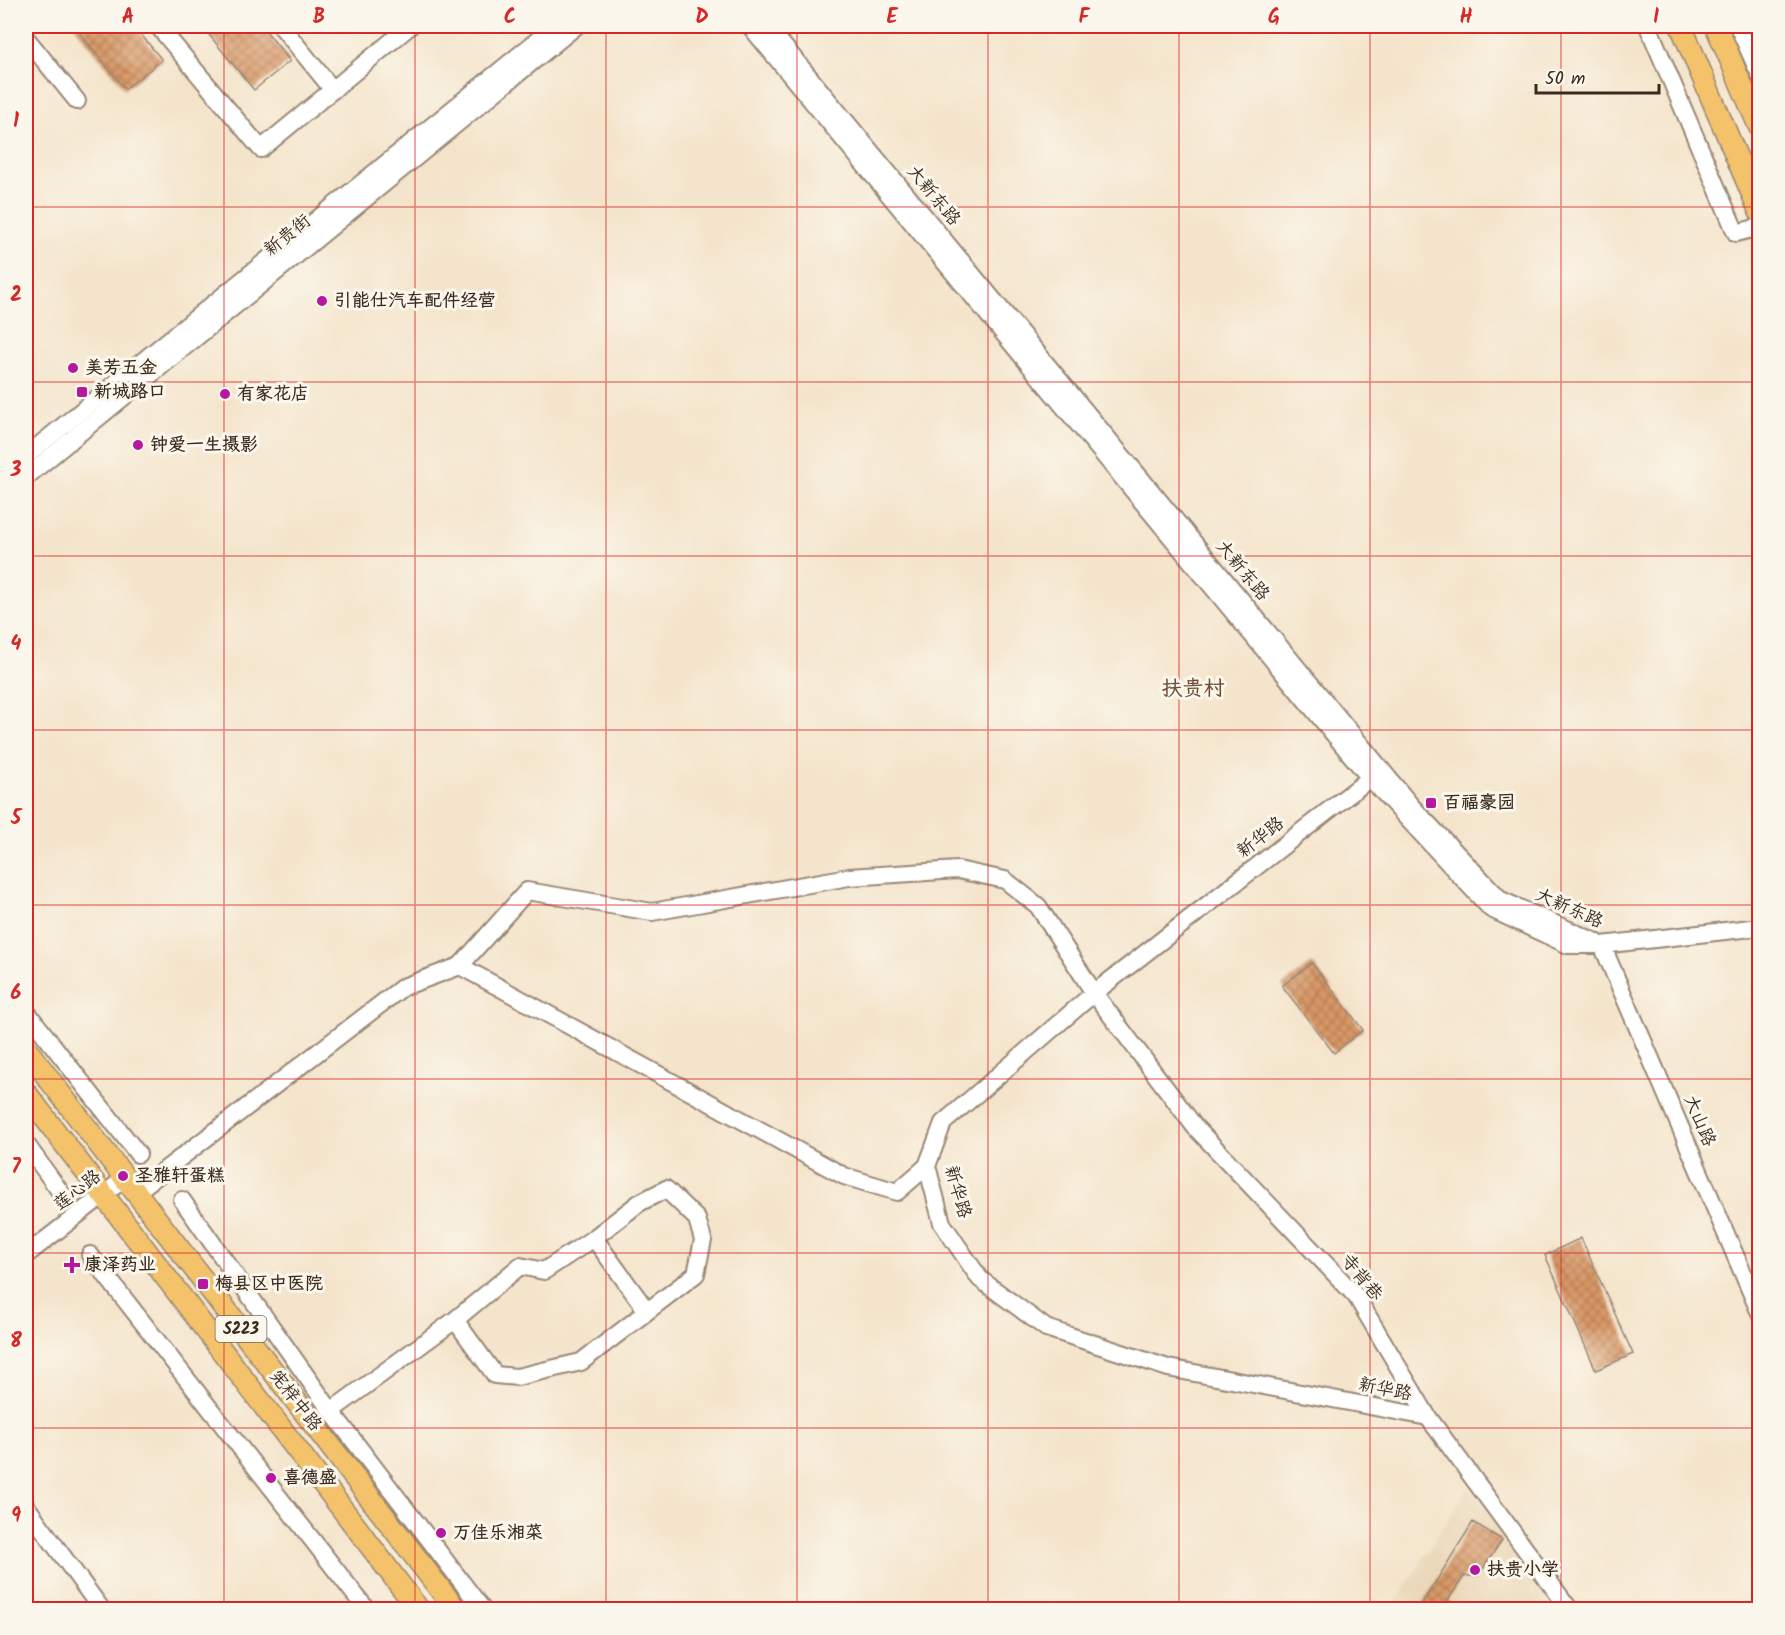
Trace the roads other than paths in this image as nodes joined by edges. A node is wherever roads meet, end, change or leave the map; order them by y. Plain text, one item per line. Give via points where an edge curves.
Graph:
1 (158, 26) edge
2 (281, 26) edge
3 (410, 26) edge
4 (555, 26) edge
5 (576, 26) edge
6 (750, 26) edge
7 (767, 26) edge
8 (1647, 26) edge
9 (1681, 26) edge
10 (1716, 26) edge
11 (1738, 26) edge
12 (26, 38) edge
13 (1760, 75) edge
14 (333, 90) junction
15 (76, 101) dead end
16 (1760, 128) edge
17 (1760, 212) edge
18 (1760, 226) edge
19 (26, 456) edge
20 (26, 477) edge
21 (1375, 774) junction
22 (1760, 927) edge
23 (1602, 945) junction
24 (460, 966) junction
25 (1094, 993) junction
26 (26, 1011) edge
27 (26, 1049) edge
28 (26, 1093) edge
29 (26, 1144) edge
30 (138, 1154) dead end
31 (927, 1166) junction
32 (130, 1185) junction
33 (104, 1195) junction
34 (64, 1197) dead end
35 (182, 1200) dead end
36 (594, 1239) junction
37 (26, 1255) edge
38 (90, 1255) dead end
39 (647, 1311) junction
40 (1760, 1313) edge
41 (455, 1320) junction
42 (331, 1411) junction
43 (1428, 1418) junction
44 (26, 1506) edge
45 (102, 1610) edge
46 (367, 1610) edge
47 (419, 1610) edge
48 (456, 1610) edge
49 (483, 1610) edge
50 (1570, 1610) edge

1 - 14 street via 261,149
2 - 14 street
3 - 14 street
4 - 19 street, 新贵街
5 - 20 street, 新贵街
6 - 21 street, 大新东路
7 - 21 street, 大新东路
8 - 18 street via 1736,233
9 - 17 main road
10 - 16 main road
11 - 13 street
12 - 15 street
21 - 23 street, 大新东路 via 1501,900
21 - 25 street, 新华路
22 - 23 street
23 - 40 street, 大山路
24 - 25 street, 寺背巷 via 527,891 652,912 849,877 958,870 1005,880 1038,906
24 - 31 street via 844,1176 897,1192
24 - 32 street, 莲心路 via 403,987
25 - 31 street, 新华路 via 943,1123
25 - 43 street, 寺背巷 via 1195,1127 1356,1296
26 - 30 street
27 - 32 main road, 宪梓中路 / S223
28 - 33 main road, 宪梓中路 / S223
29 - 34 street
31 - 43 street, 新华路 via 942,1223 980,1279 1046,1328 1168,1368
32 - 33 street, 莲心路
32 - 48 main road, 宪梓中路 / S223
33 - 37 street, 莲心路
33 - 47 main road, 宪梓中路 / S223
35 - 42 street
36 - 39 street
36 - 39 street via 639,1203 666,1189 697,1219 703,1240 696,1274
36 - 41 street via 544,1271 520,1266
38 - 46 street
39 - 41 street via 581,1362 517,1377 495,1375
41 - 42 street
42 - 49 street
43 - 50 street, 寺背巷
44 - 45 street

